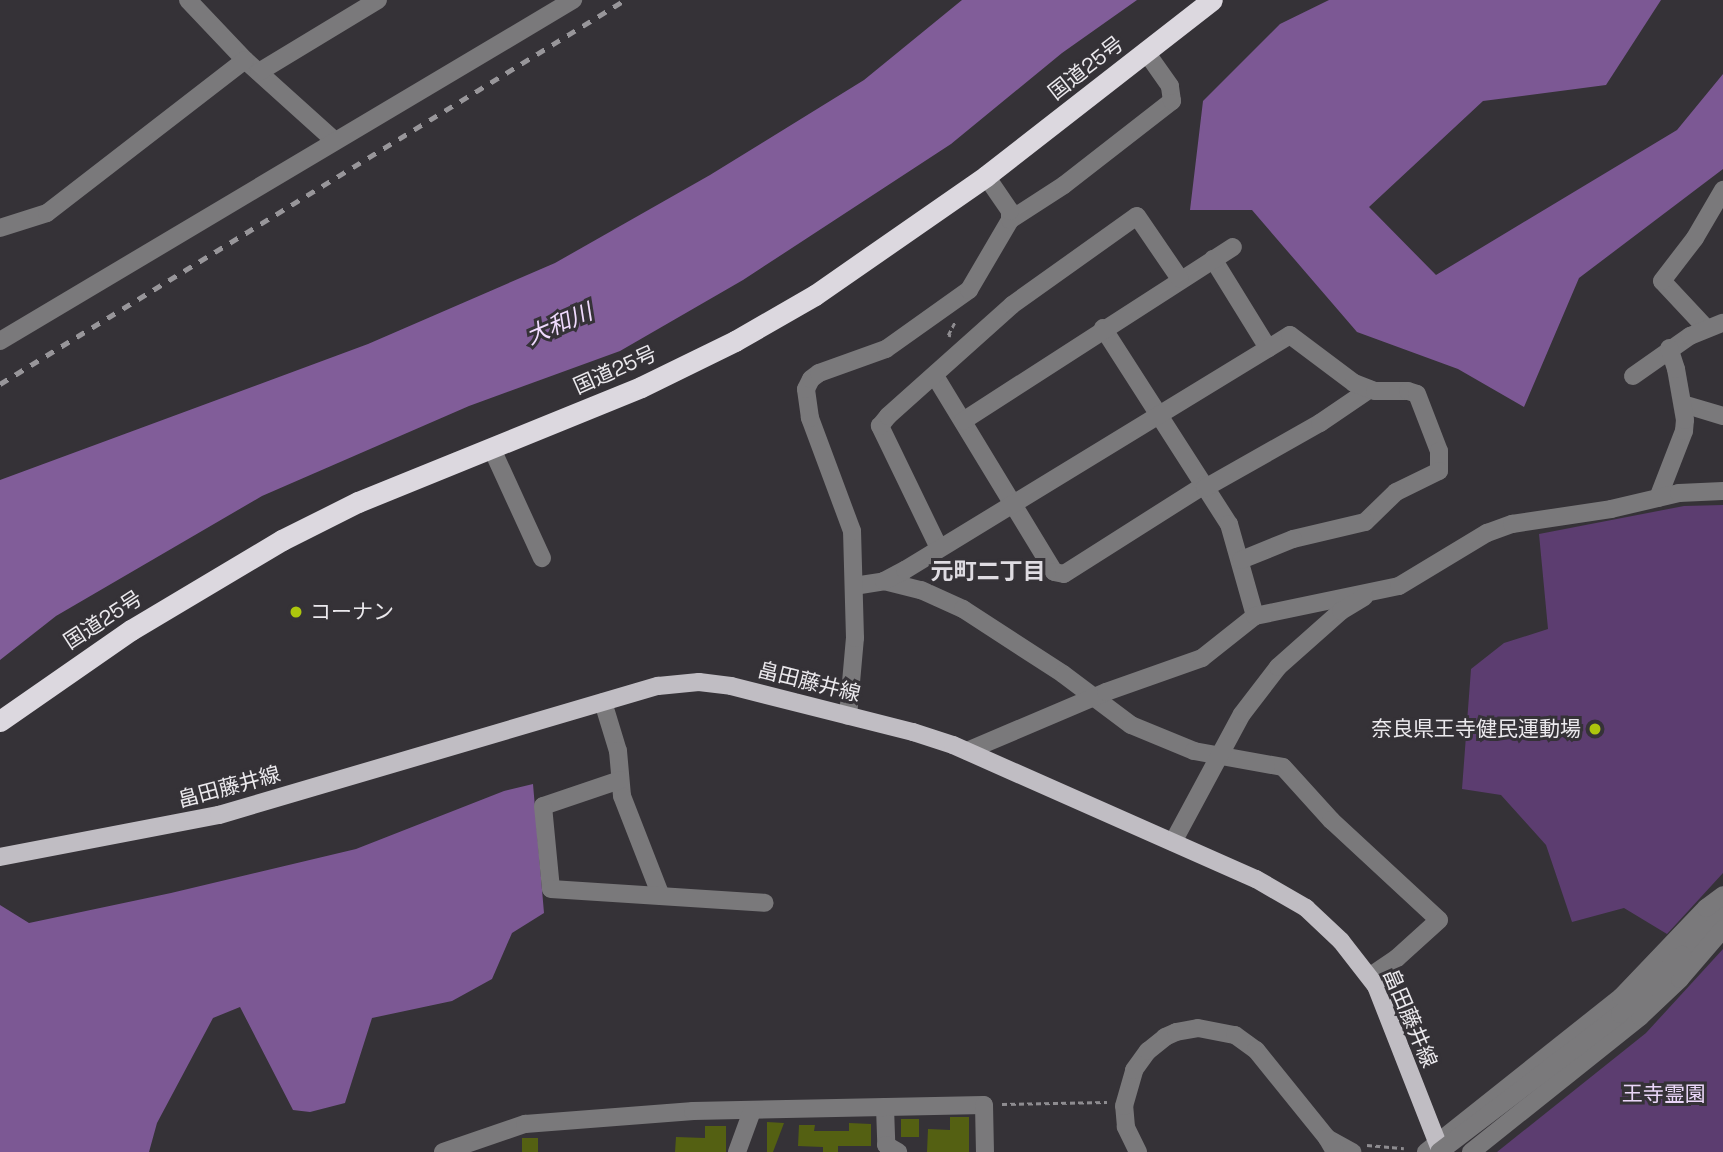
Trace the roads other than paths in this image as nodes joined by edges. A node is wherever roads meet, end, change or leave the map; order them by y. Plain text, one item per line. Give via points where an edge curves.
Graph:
1 (188, 0) edge
2 (378, 0) edge
3 (573, 0) edge
4 (1212, 0) edge
5 (1146, 52) junction
6 (252, 66) junction
7 (335, 141) junction
8 (986, 176) junction
9 (1723, 190) edge
10 (1010, 220) junction
11 (0, 228) edge
12 (1233, 247) dead end
13 (1213, 259) junction
14 (1180, 279) junction
15 (1715, 325) edge
16 (1103, 328) junction
17 (0, 341) edge
18 (1268, 348) junction
19 (1669, 348) junction
20 (935, 376) junction
21 (1633, 376) dead end
22 (1370, 389) junction
23 (1683, 404) junction
24 (1158, 414) junction
25 (1723, 416) edge
26 (962, 421) junction
27 (492, 449) junction
28 (1205, 486) junction
29 (1723, 491) edge
30 (1658, 498) junction
31 (1012, 503) junction
32 (939, 548) junction
33 (542, 558) dead end
34 (1241, 560) junction
35 (884, 581) junction
36 (854, 586) junction
37 (1370, 593) junction
38 (1255, 617) junction
39 (1094, 698) junction
40 (603, 702) junction
41 (848, 716) junction
42 (0, 721) edge
43 (967, 751) junction
44 (1219, 755) junction
45 (620, 780) junction
46 (1173, 842) junction
47 (0, 857) edge
48 (1723, 895) edge
49 (661, 896) junction
50 (765, 903) dead end
51 (1723, 908) edge
52 (1723, 929) edge
53 (1370, 976) junction
54 (885, 1107) junction
55 (752, 1111) junction
56 (1331, 1145) edge
57 (1359, 1148) edge
58 (1435, 1150) edge
59 (443, 1152) edge
60 (737, 1152) edge
61 (898, 1152) edge
62 (985, 1152) edge
63 (1138, 1152) edge
64 (1471, 1152) edge

1 - 6 street
2 - 6 street
3 - 7 street
4 - 5 highway, 国道25号
5 - 8 highway, 国道25号
5 - 10 street via 1170,86 1172,102 1064,185
6 - 7 street
6 - 11 street via 47,213
7 - 17 street
8 - 10 street via 1010,211
8 - 27 highway, 国道25号 via 856,269 775,319 641,387
9 - 15 street via 1662,281
10 - 36 street via 969,290 886,349 819,373 806,389 810,418 848,514
12 - 13 street
13 - 14 street
13 - 18 street
14 - 16 street
14 - 20 street via 1137,216 1012,305
15 - 19 street
16 - 24 street
16 - 26 street
18 - 22 street via 1290,335 1343,377
18 - 24 street
19 - 21 street
19 - 23 street
20 - 26 street
20 - 32 street via 880,426
22 - 28 street via 1320,423
22 - 34 street via 1417,394 1439,451 1440,471 1396,492 1365,522 1293,540
23 - 25 street
23 - 30 street via 1684,430
24 - 28 street
24 - 31 street
26 - 31 street
27 - 33 street
27 - 42 highway, 国道25号 via 358,502 273,545 91,656
28 - 31 street via 1064,574 1054,572
28 - 34 street via 1229,524
29 - 30 street
30 - 37 street via 1513,524 1487,533 1415,579
31 - 32 street
32 - 35 street
34 - 38 street
35 - 36 street
35 - 39 street via 921,590 963,610
36 - 41 street via 855,659
37 - 38 street
37 - 44 street via 1340,611 1278,667 1242,714
38 - 39 street via 1202,658
39 - 43 street
39 - 44 street via 1141,730 1194,751
40 - 41 main road, 畠田藤井線 via 658,686 706,682
40 - 45 street via 618,751
40 - 47 main road, 畠田藤井線 via 219,815
41 - 43 main road, 畠田藤井線
43 - 46 main road, 畠田藤井線
44 - 46 street
44 - 53 street via 1283,767 1331,820 1439,920
45 - 49 street
45 - 49 street via 543,806 551,889
46 - 53 main road, 畠田藤井線 via 1256,879 1306,908 1329,927
48 - 58 street via 1621,997
49 - 50 street
51 - 58 street, bridge via 1620,1014
52 - 64 street via 1640,1017
53 - 58 main road, 畠田藤井線
54 - 55 street
54 - 61 street via 886,1145
54 - 62 street via 984,1105
55 - 59 street via 525,1124
55 - 60 street
56 - 57 street
56 - 63 street via 1267,1061 1245,1040 1198,1028 1165,1037 1147,1051 1134,1070 1124,1106 1126,1127

